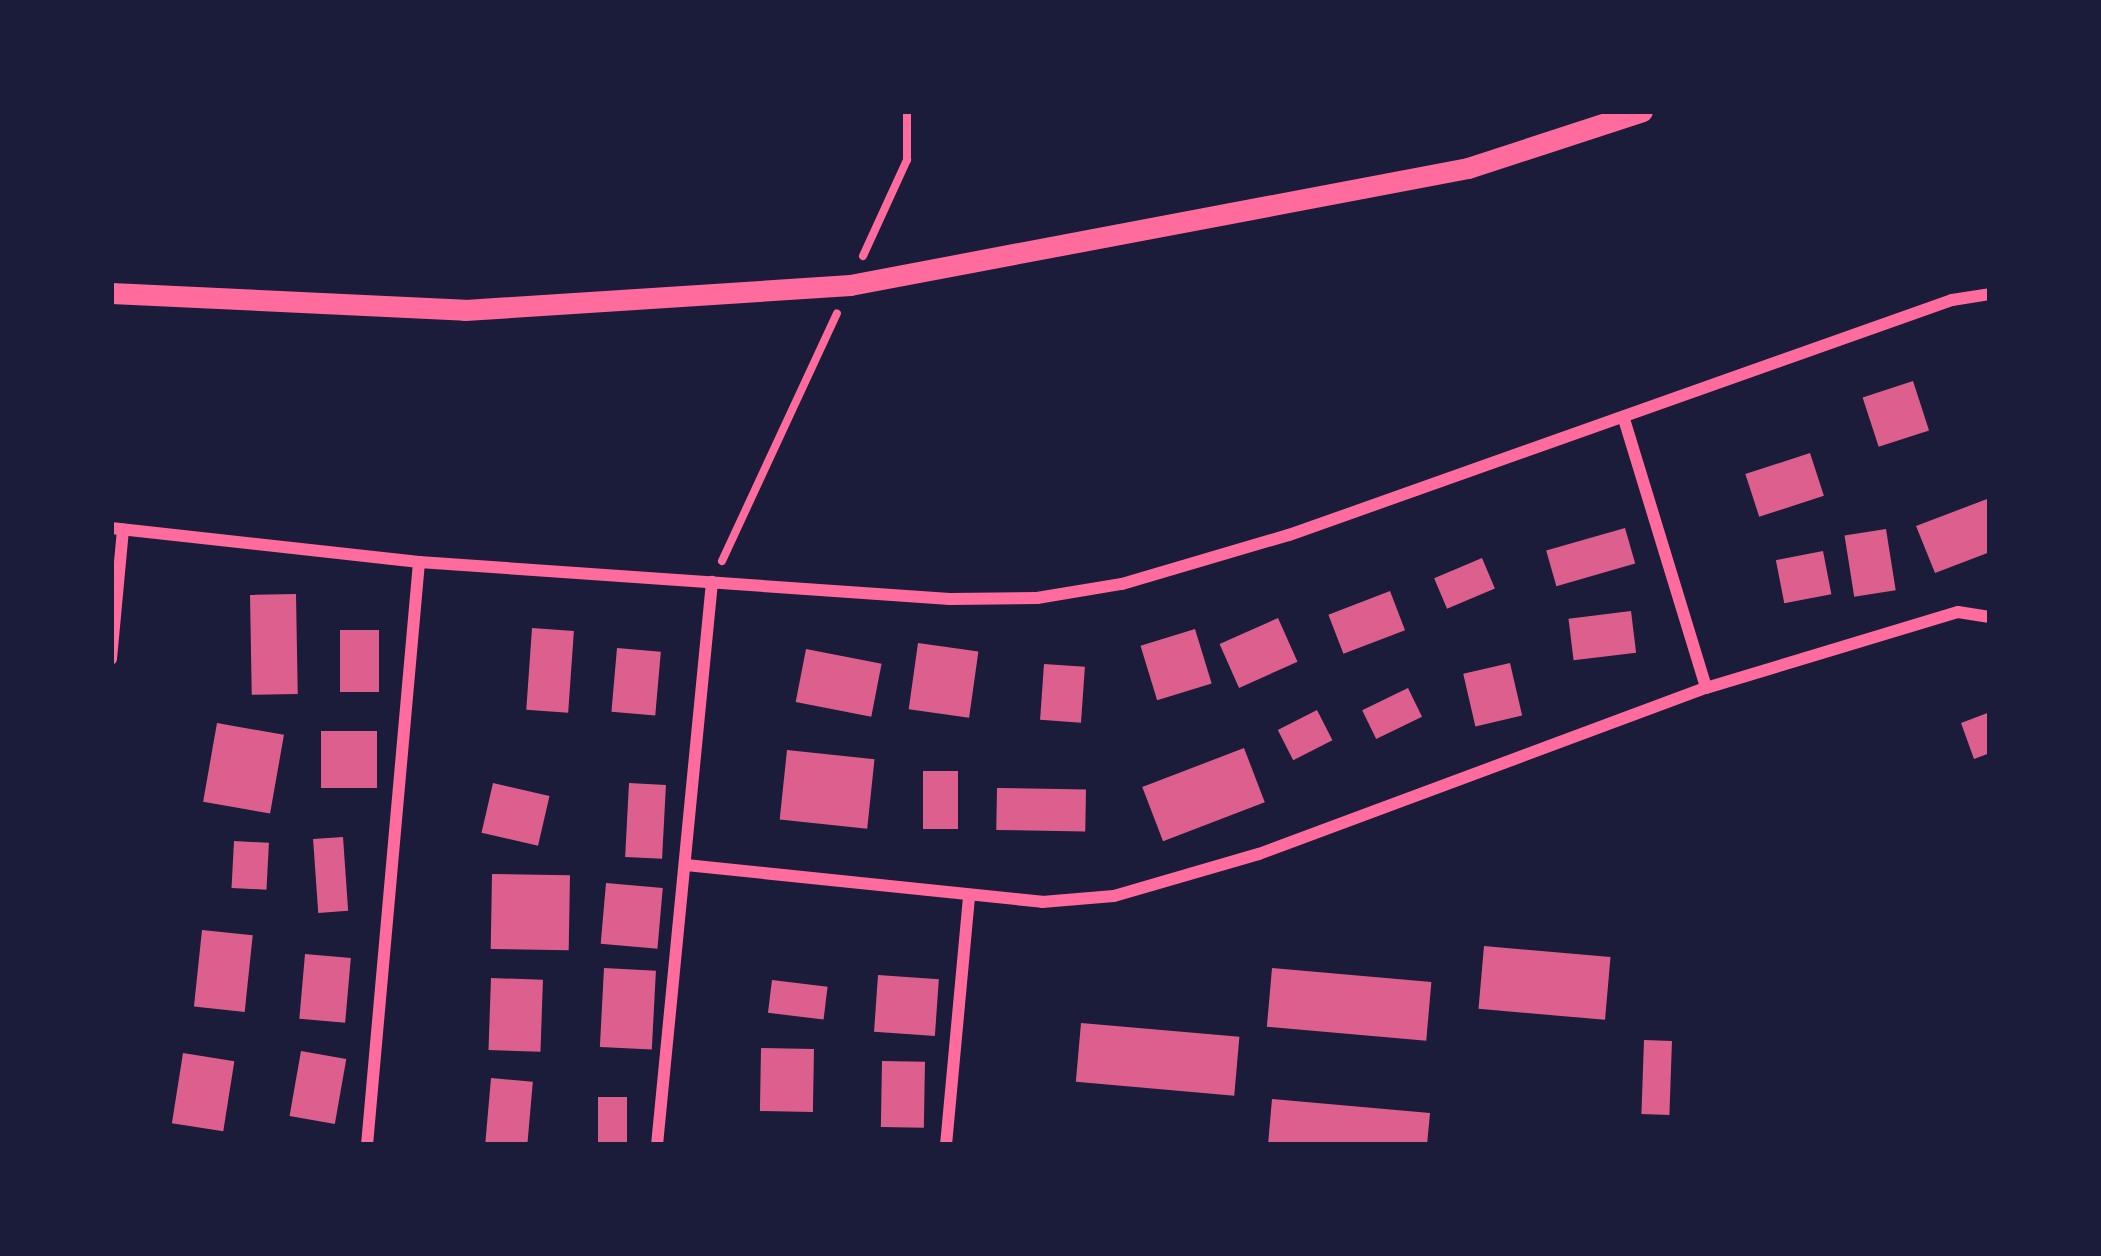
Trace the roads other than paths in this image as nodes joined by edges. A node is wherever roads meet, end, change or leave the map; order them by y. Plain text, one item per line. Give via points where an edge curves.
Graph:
1 (1642, 111) edge
2 (111, 293) edge
3 (1990, 294) edge
4 (1624, 419) junction
5 (117, 529) edge
6 (419, 562) junction
7 (712, 583) junction
8 (1990, 616) edge
9 (111, 659) edge
10 (1706, 688) junction
11 (686, 866) junction
12 (969, 896) junction
13 (368, 1145) edge
14 (657, 1145) edge
15 (946, 1145) edge

1 - 2 street via 1468,168 850,285 465,310
3 - 4 street via 1952,300
4 - 7 street via 1122,584 1037,598 950,599
4 - 10 street
5 - 6 street
5 - 9 street
6 - 7 street
6 - 13 street
7 - 11 street
8 - 10 street via 1958,613
10 - 12 street via 1281,846 1114,896
11 - 12 street
11 - 14 street
12 - 15 street

